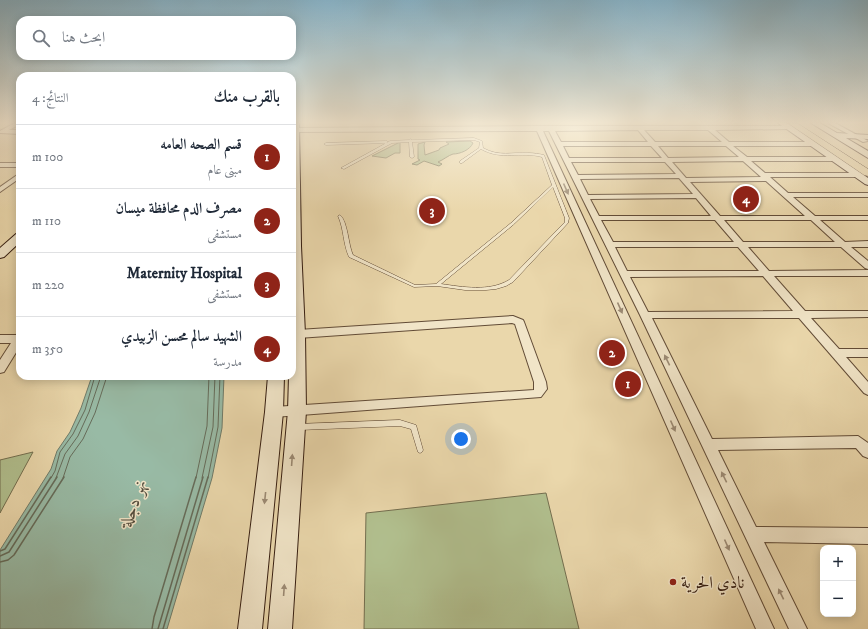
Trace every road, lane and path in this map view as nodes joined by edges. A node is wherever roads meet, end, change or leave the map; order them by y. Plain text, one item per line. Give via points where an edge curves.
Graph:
1 (372, 152) edge
2 (411, 152) edge
3 (475, 152) edge
4 (489, 152) edge
5 (550, 152) edge
6 (563, 152) edge
7 (660, 152) edge
8 (738, 152) edge
9 (825, 152) edge
10 (835, 152) edge
11 (851, 152) edge
12 (412, 157) dead end
13 (666, 159) junction
14 (745, 159) junction
15 (835, 159) junction
16 (567, 160) junction
17 (461, 162) dead end
18 (868, 163) edge
19 (0, 165) edge
20 (16, 165) edge
21 (343, 168) dead end
22 (868, 173) edge
23 (857, 175) junction
24 (575, 177) junction
25 (766, 177) junction
26 (16, 178) edge
27 (683, 178) junction
28 (868, 182) edge
29 (554, 185) junction
30 (0, 190) edge
31 (787, 195) junction
32 (868, 195) edge
33 (698, 196) junction
34 (585, 197) junction
35 (340, 216) dead end
36 (596, 218) junction
37 (718, 218) junction
38 (812, 218) junction
39 (868, 218) edge
40 (16, 236) edge
41 (588, 236) junction
42 (16, 238) edge
43 (607, 241) junction
44 (1, 242) edge
45 (843, 244) junction
46 (868, 244) edge
47 (741, 245) junction
48 (0, 254) edge
49 (868, 266) edge
50 (868, 273) edge
51 (624, 274) junction
52 (766, 274) junction
53 (296, 275) edge
54 (437, 285) junction
55 (868, 314) edge
56 (645, 315) junction
57 (802, 315) junction
58 (298, 334) junction
59 (16, 338) edge
60 (0, 339) edge
61 (16, 344) edge
62 (836, 353) junction
63 (868, 353) edge
64 (0, 369) edge
65 (276, 380) edge
66 (868, 390) edge
67 (297, 410) junction
68 (274, 412) junction
69 (295, 428) junction
70 (708, 445) junction
71 (420, 450) dead end
72 (868, 452) edge
73 (752, 534) junction
74 (868, 536) edge
75 (250, 629) edge
76 (280, 629) edge
77 (764, 629) edge
78 (798, 629) edge

1 - 21 lane
2 - 12 lane
3 - 17 lane
4 - 29 lane via 543,156
5 -> 41 street
6 - 16 street
7 - 13 street
8 - 14 street
9 - 15 street
10 - 22 main road
11 - 18 main road
13 - 14 street
13 - 16 street
13 - 27 street
14 - 15 street
14 - 25 street
15 - 23 street
16 - 24 street
19 - 20 street
23 - 25 street
23 - 28 street
24 - 27 street
24 - 34 street
25 - 27 street
25 - 31 street
26 - 30 street
27 - 33 street
29 - 54 lane via 512,224
29 - 54 lane via 567,222 511,281 504,286 481,288
31 - 32 street
31 - 38 street
33 - 34 street
33 - 37 street
34 - 36 street
35 - 54 lane via 346,235 346,248 351,256 414,286
36 - 37 street
36 - 43 street
37 - 38 street
37 - 47 street
38 - 39 street
38 - 45 street
40 - 44 street
41 - 43 street
41 -> 77 street
42 - 48 street
43 - 47 street
43 - 51 street
45 - 46 street
45 - 47 street
45 - 49 street
47 - 52 street
50 - 52 street
51 - 52 street
51 - 56 street
52 - 57 street
53 - 58 street
55 - 57 street
56 - 57 street
70 -> 56 street
57 - 62 street
58 - 67 street
58 - 67 street via 513,319 519,322 541,389 537,394
59 - 60 street
61 - 64 street
62 - 63 street
62 - 66 street
65 - 68 street
67 - 68 street
67 - 69 street
68 -> 75 street
69 - 71 lane via 400,423 414,427
76 -> 69 street
70 - 72 street via 858,442
73 -> 70 street
73 - 74 street
78 -> 73 street

